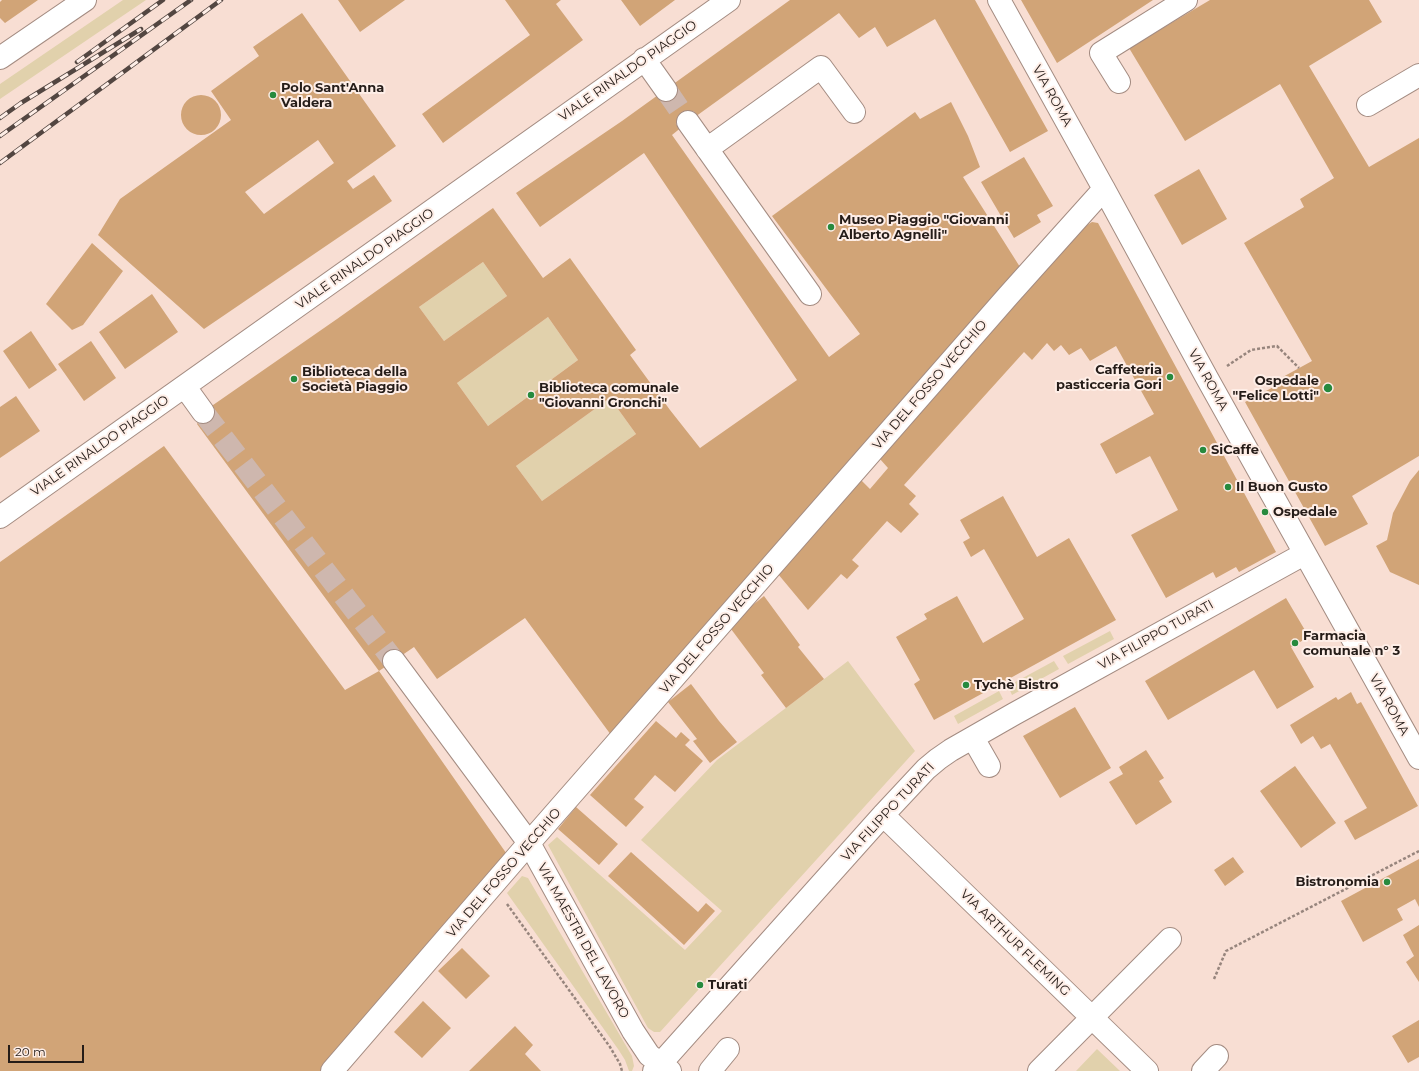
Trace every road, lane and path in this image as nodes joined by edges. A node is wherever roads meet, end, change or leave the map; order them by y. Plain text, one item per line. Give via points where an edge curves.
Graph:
1 (85, 0) edge
2 (728, 0) edge
3 (999, 0) edge
4 (1186, 0) edge
5 (0, 58) edge
6 (644, 59) junction
7 (1419, 75) edge
8 (1119, 82) dead end
9 (666, 90) tunnel mouth
10 (1368, 105) dead end
11 (854, 112) dead end
12 (688, 122) tunnel mouth
13 (707, 149) junction
14 (1104, 189) junction
15 (810, 294) dead end
16 (1223, 368) dead end
17 (1299, 368) dead end
18 (185, 387) junction
19 (204, 412) tunnel mouth
20 (0, 517) edge
21 (1304, 554) junction
22 (394, 661) tunnel mouth
23 (973, 738) junction
24 (1419, 758) edge
25 (989, 766) dead end
26 (883, 815) junction
27 (529, 843) junction
28 (1419, 851) edge
29 (493, 885) junction
30 (1170, 939) dead end
31 (1214, 979) dead end
32 (1091, 1017) junction
33 (728, 1049) dead end
34 (662, 1069) edge
35 (332, 1071) edge
36 (622, 1071) edge
37 (710, 1071) edge
38 (1039, 1071) edge
39 (1147, 1071) edge

1 - 5 street
2 - 6 street, VIALE RINALDO PIAGGIO
3 - 14 street, VIA ROMA
4 - 8 street via 1101,53
6 - 9 street
6 - 18 street, VIALE RINALDO PIAGGIO
7 - 10 street
11 - 13 street via 821,68
12 - 13 street
13 - 15 street
14 - 21 street, VIA ROMA
14 - 27 street, VIA DEL FOSSO VECCHIO
16 - 17 path via 1251,350 1277,346
18 - 19 street
18 - 20 street, VIALE RINALDO PIAGGIO
21 - 23 street, VIA FILIPPO TURATI
21 - 24 street, VIA ROMA
22 - 27 street, VIA MAESTRI DEL LAVORO
23 - 25 street
23 - 26 street, VIA FILIPPO TURATI via 951,750 926,769
26 - 32 street, VIA ARTHUR FLEMING
26 - 34 street, VIA FILIPPO TURATI
27 - 29 street, VIA DEL FOSSO VECCHIO
27 - 34 street, VIA MAESTRI DEL LAVORO via 633,1031 648,1055
28 - 31 path via 1226,951
29 - 35 street, VIA DEL FOSSO VECCHIO
29 - 36 path via 610,1047
30 - 32 street
32 - 38 street
32 - 39 street, VIA ARTHUR FLEMING
33 - 37 street

